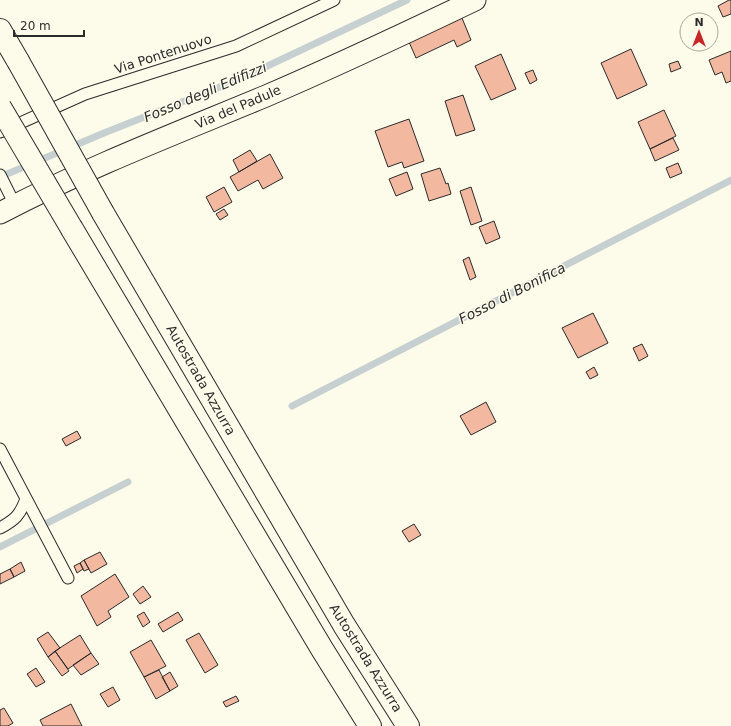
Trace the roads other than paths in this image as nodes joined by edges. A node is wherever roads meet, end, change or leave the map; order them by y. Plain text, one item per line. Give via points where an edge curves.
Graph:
1 (334, 0) edge
2 (475, 0) edge
3 (0, 30) edge
4 (0, 107) edge
5 (0, 132) edge
6 (0, 175) edge
7 (7, 202) edge
8 (0, 449) edge
9 (26, 499) junction
10 (0, 528) edge
11 (68, 578) dead end
12 (370, 726) edge
13 (408, 726) edge

1 - 5 lane, Via Pontenuovo via 236,46 85,94
2 - 7 street, Via del Padule via 282,88
3 - 13 highway, Autostrada Azzurra, bridge via 103,213 344,625
4 - 12 highway, bridge
6 - 7 lane
8 - 9 lane
9 - 10 lane via 22,511
9 - 11 lane

